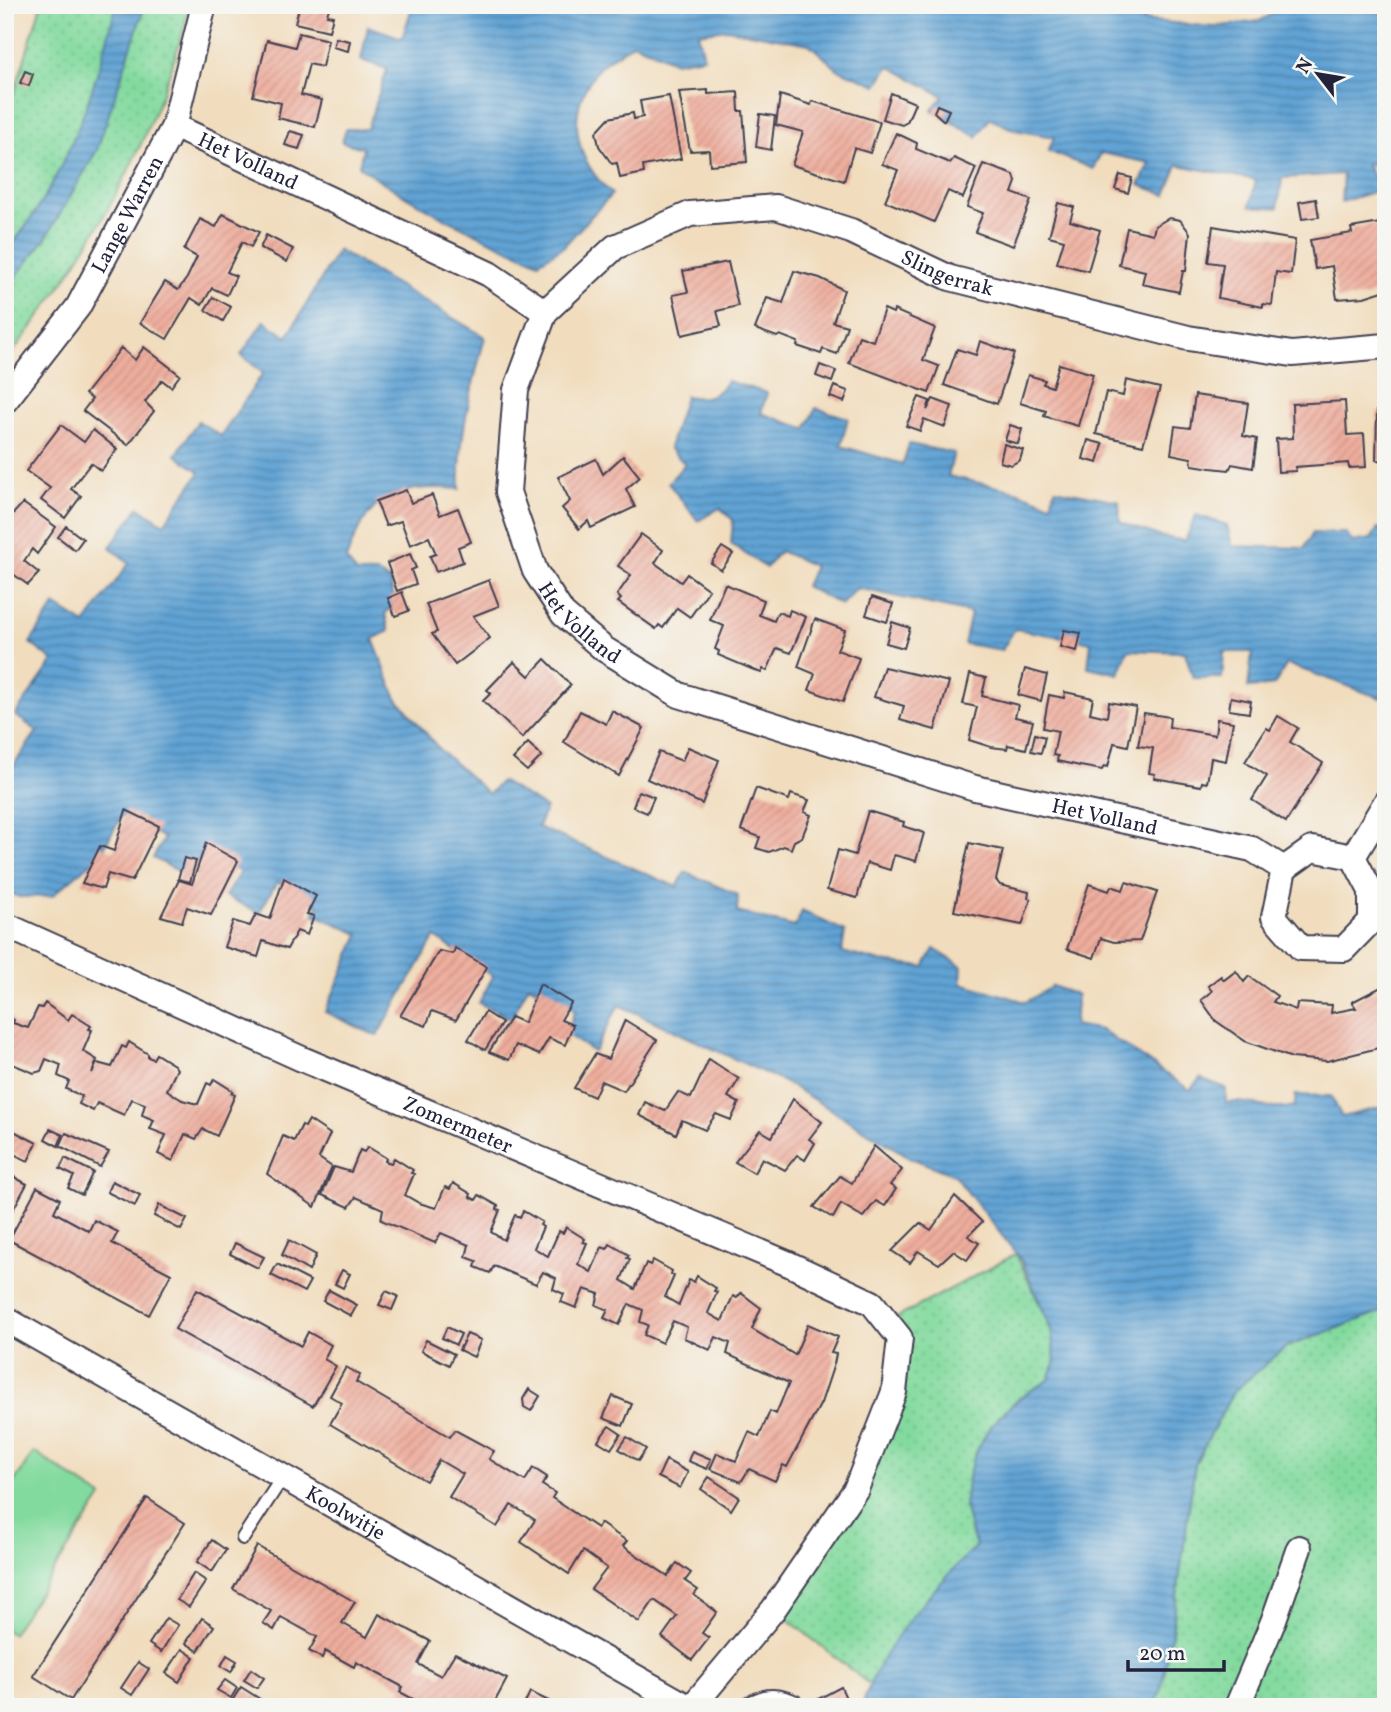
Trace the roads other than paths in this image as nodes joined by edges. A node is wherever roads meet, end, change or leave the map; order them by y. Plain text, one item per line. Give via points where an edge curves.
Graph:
1 (204, 5) edge
2 (174, 126) junction
3 (545, 312) junction
4 (1386, 346) edge
5 (5, 401) edge
6 (1386, 802) edge
7 (1353, 857) junction
8 (1284, 869) junction
9 (5, 925) edge
10 (5, 1320) edge
11 (900, 1338) joint
12 (282, 1478) junction
13 (243, 1538) dead end
14 (1298, 1548) dead end
15 (796, 1702) dead end
16 (690, 1707) edge
17 (740, 1707) edge
18 (1237, 1707) edge

1 - 2 street, Lange Warren
2 - 3 street, Het Volland via 489,274
2 - 5 street, Lange Warren via 78,307
3 - 4 street, Slingerrak via 615,247 690,214 776,207 852,231 950,278 1188,338 1292,354
3 - 8 street, Het Volland via 516,390 508,492 535,571 563,614 604,649 679,695 975,788 1252,849
6 - 7 street
7 - 8 street via 1312,849
7 - 8 street via 1371,891 1371,921 1344,949 1301,948 1274,917
9 - 11 street, Zomermeter via 302,1059 836,1286 872,1303
10 - 12 street, Koolwitje
11 - 16 street, Koolwitje via 894,1392 856,1489 773,1610
12 - 13 lane
12 - 16 street, Koolwitje
14 - 18 street
15 - 17 lane via 779,1694

